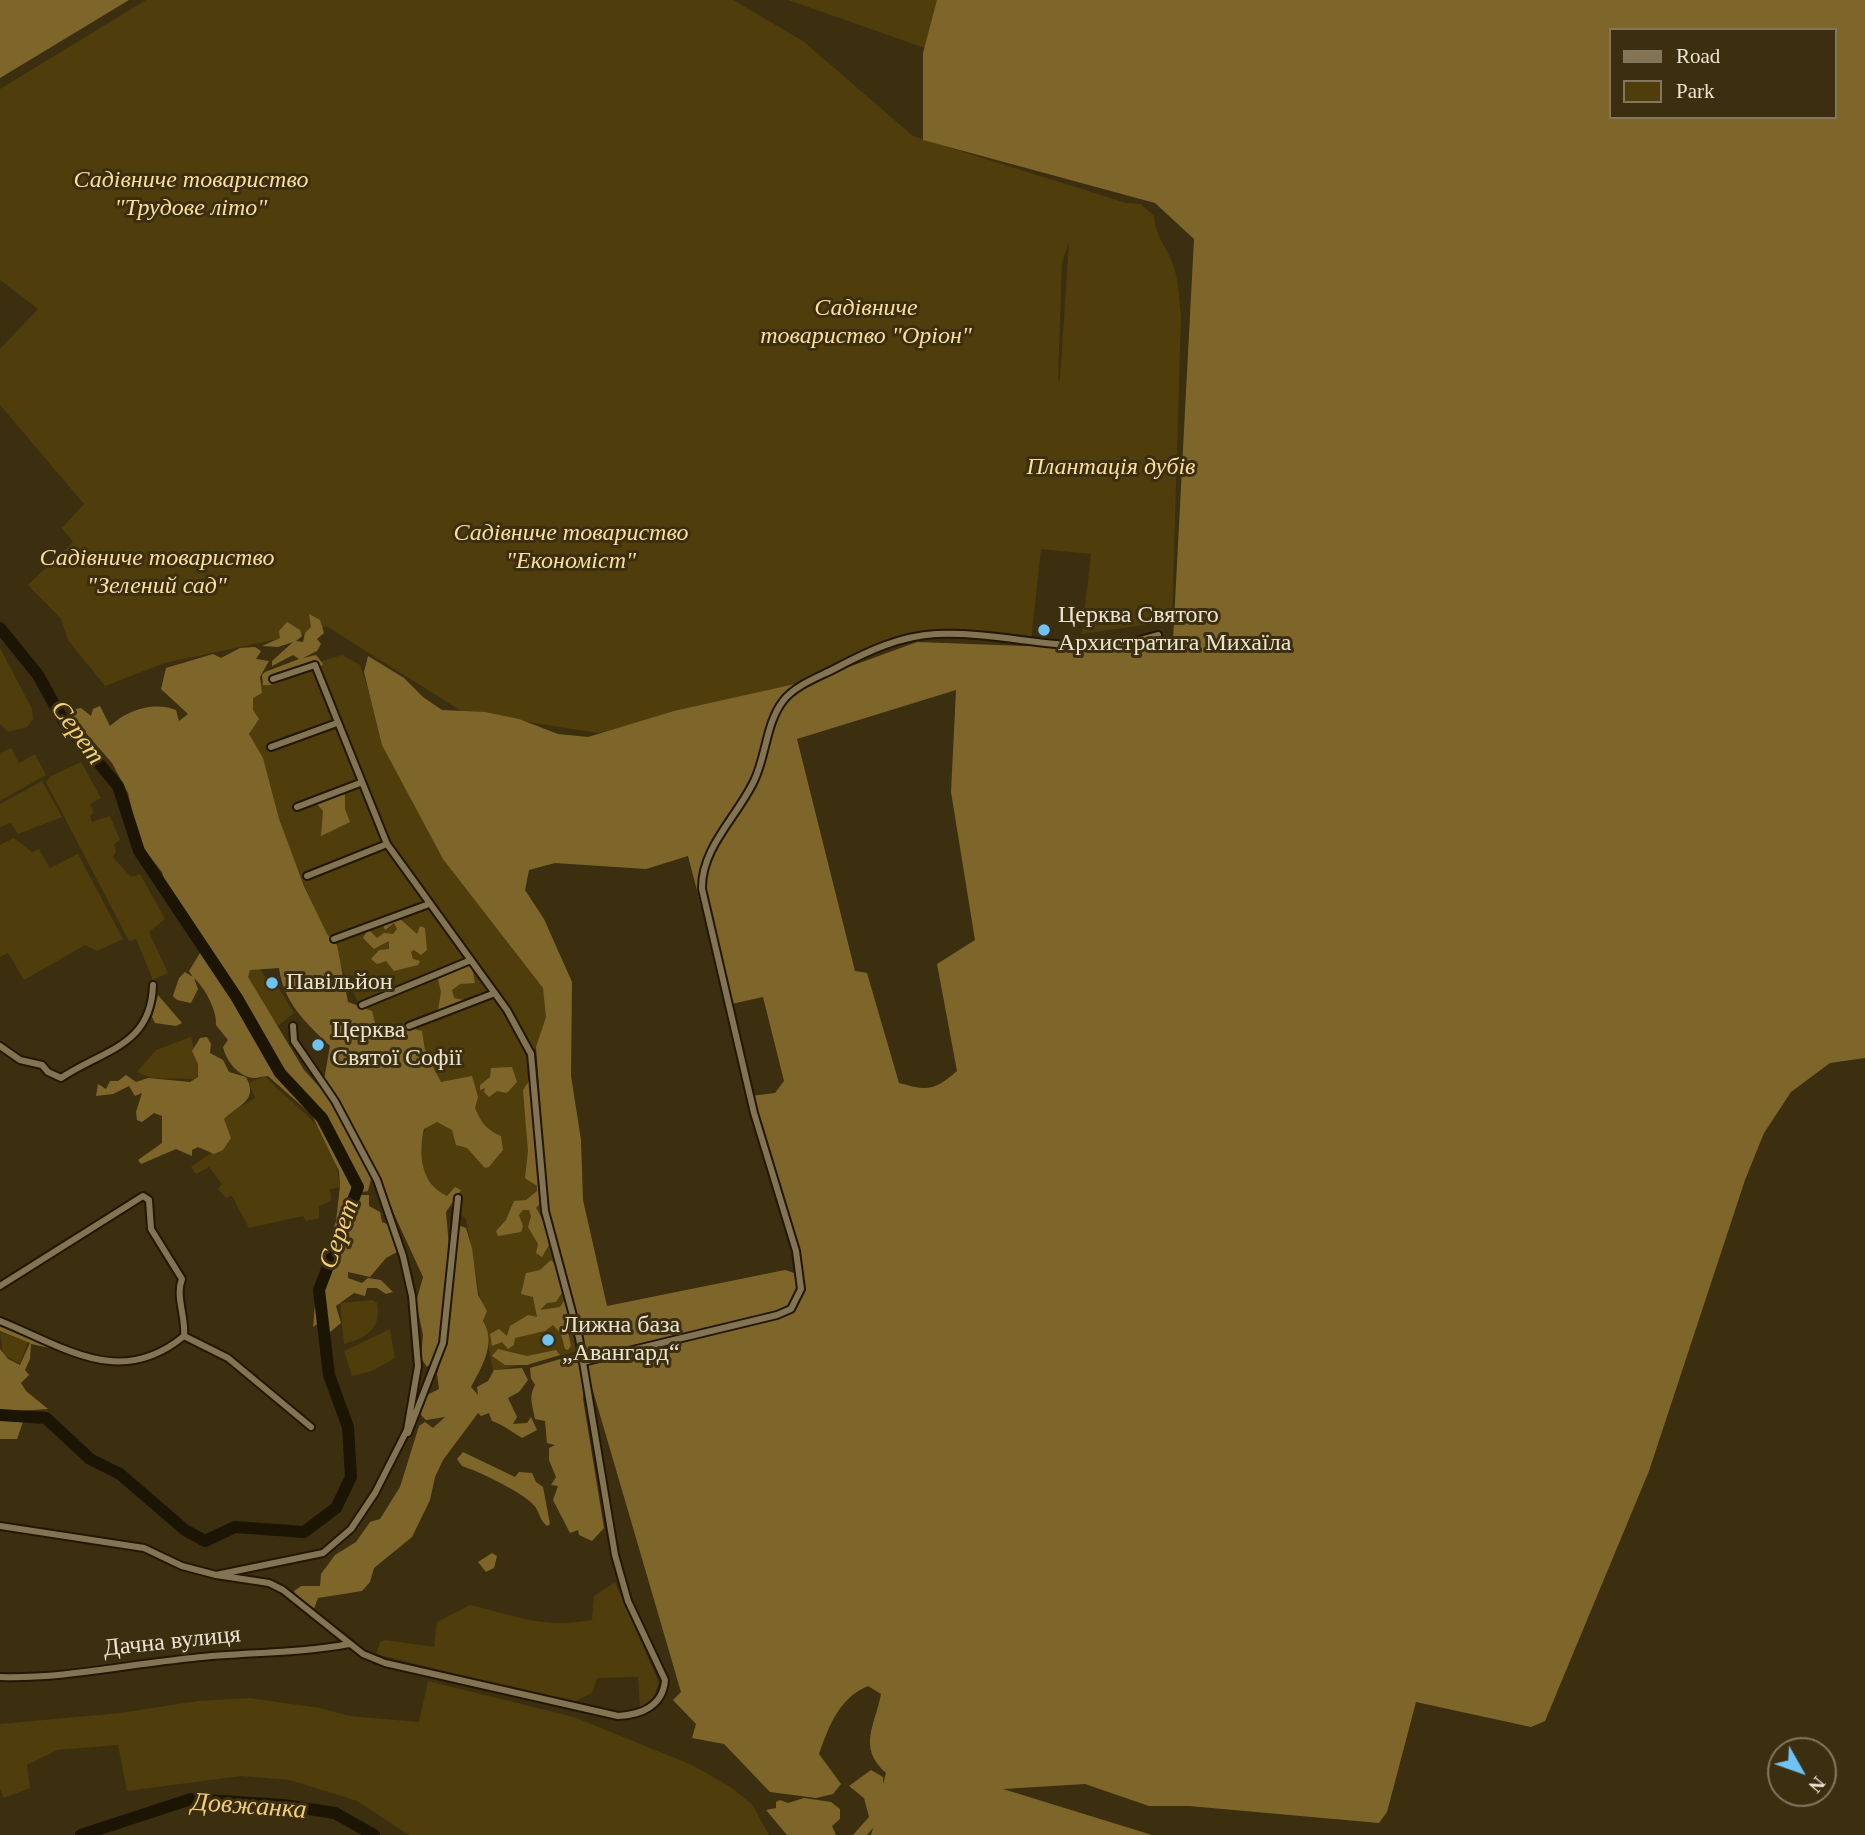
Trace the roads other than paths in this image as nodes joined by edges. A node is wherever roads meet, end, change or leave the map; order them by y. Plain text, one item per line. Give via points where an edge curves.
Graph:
1 (1158, 635) dead end
2 (273, 679) dead end
3 (337, 723) junction
4 (271, 747) dead end
5 (360, 783) junction
6 (297, 807) dead end
7 (387, 844) junction
8 (307, 876) dead end
9 (429, 904) junction
10 (334, 939) dead end
11 (471, 960) junction
12 (153, 985) dead end
13 (495, 993) junction
14 (362, 1005) dead end
15 (293, 1026) dead end
16 (409, 1026) dead end
17 (0, 1046) edge
18 (458, 1198) dead end
19 (0, 1286) edge
20 (0, 1321) edge
21 (184, 1336) junction
22 (583, 1363) junction
23 (311, 1427) dead end
24 (403, 1440) junction
25 (0, 1526) edge
26 (216, 1575) junction
27 (349, 1644) junction
28 (0, 1677) edge

1 - 22 street via 1078,648 961,635 914,637 869,651 801,686 780,704 755,779 704,864 702,889 754,1113 796,1251 800,1289 791,1309 777,1315
2 - 3 street via 315,665
3 - 4 street
3 - 5 street
5 - 6 street
5 - 7 street
7 - 8 street
7 - 9 street
9 - 10 street
9 - 11 street
11 - 13 street
11 - 14 street
12 - 17 street via 150,1013 133,1039 61,1078
13 - 16 street
13 - 22 street via 533,1060 545,1211
15 - 24 street via 294,1041 335,1101 377,1180 403,1256 418,1352
18 - 24 street via 443,1343 413,1426
19 - 21 street via 134,1199 146,1197 151,1229 182,1279
20 - 21 street via 80,1354 122,1364 155,1356
21 - 23 street via 237,1364
22 - 27 street via 618,1566 639,1629 665,1680 658,1701 634,1716 618,1716 385,1663
24 - 26 street via 363,1514 332,1548 314,1557
25 - 26 street via 144,1548 182,1566
26 - 27 street via 269,1583 283,1590
27 - 28 street, Дачна вулиця via 33,1678

